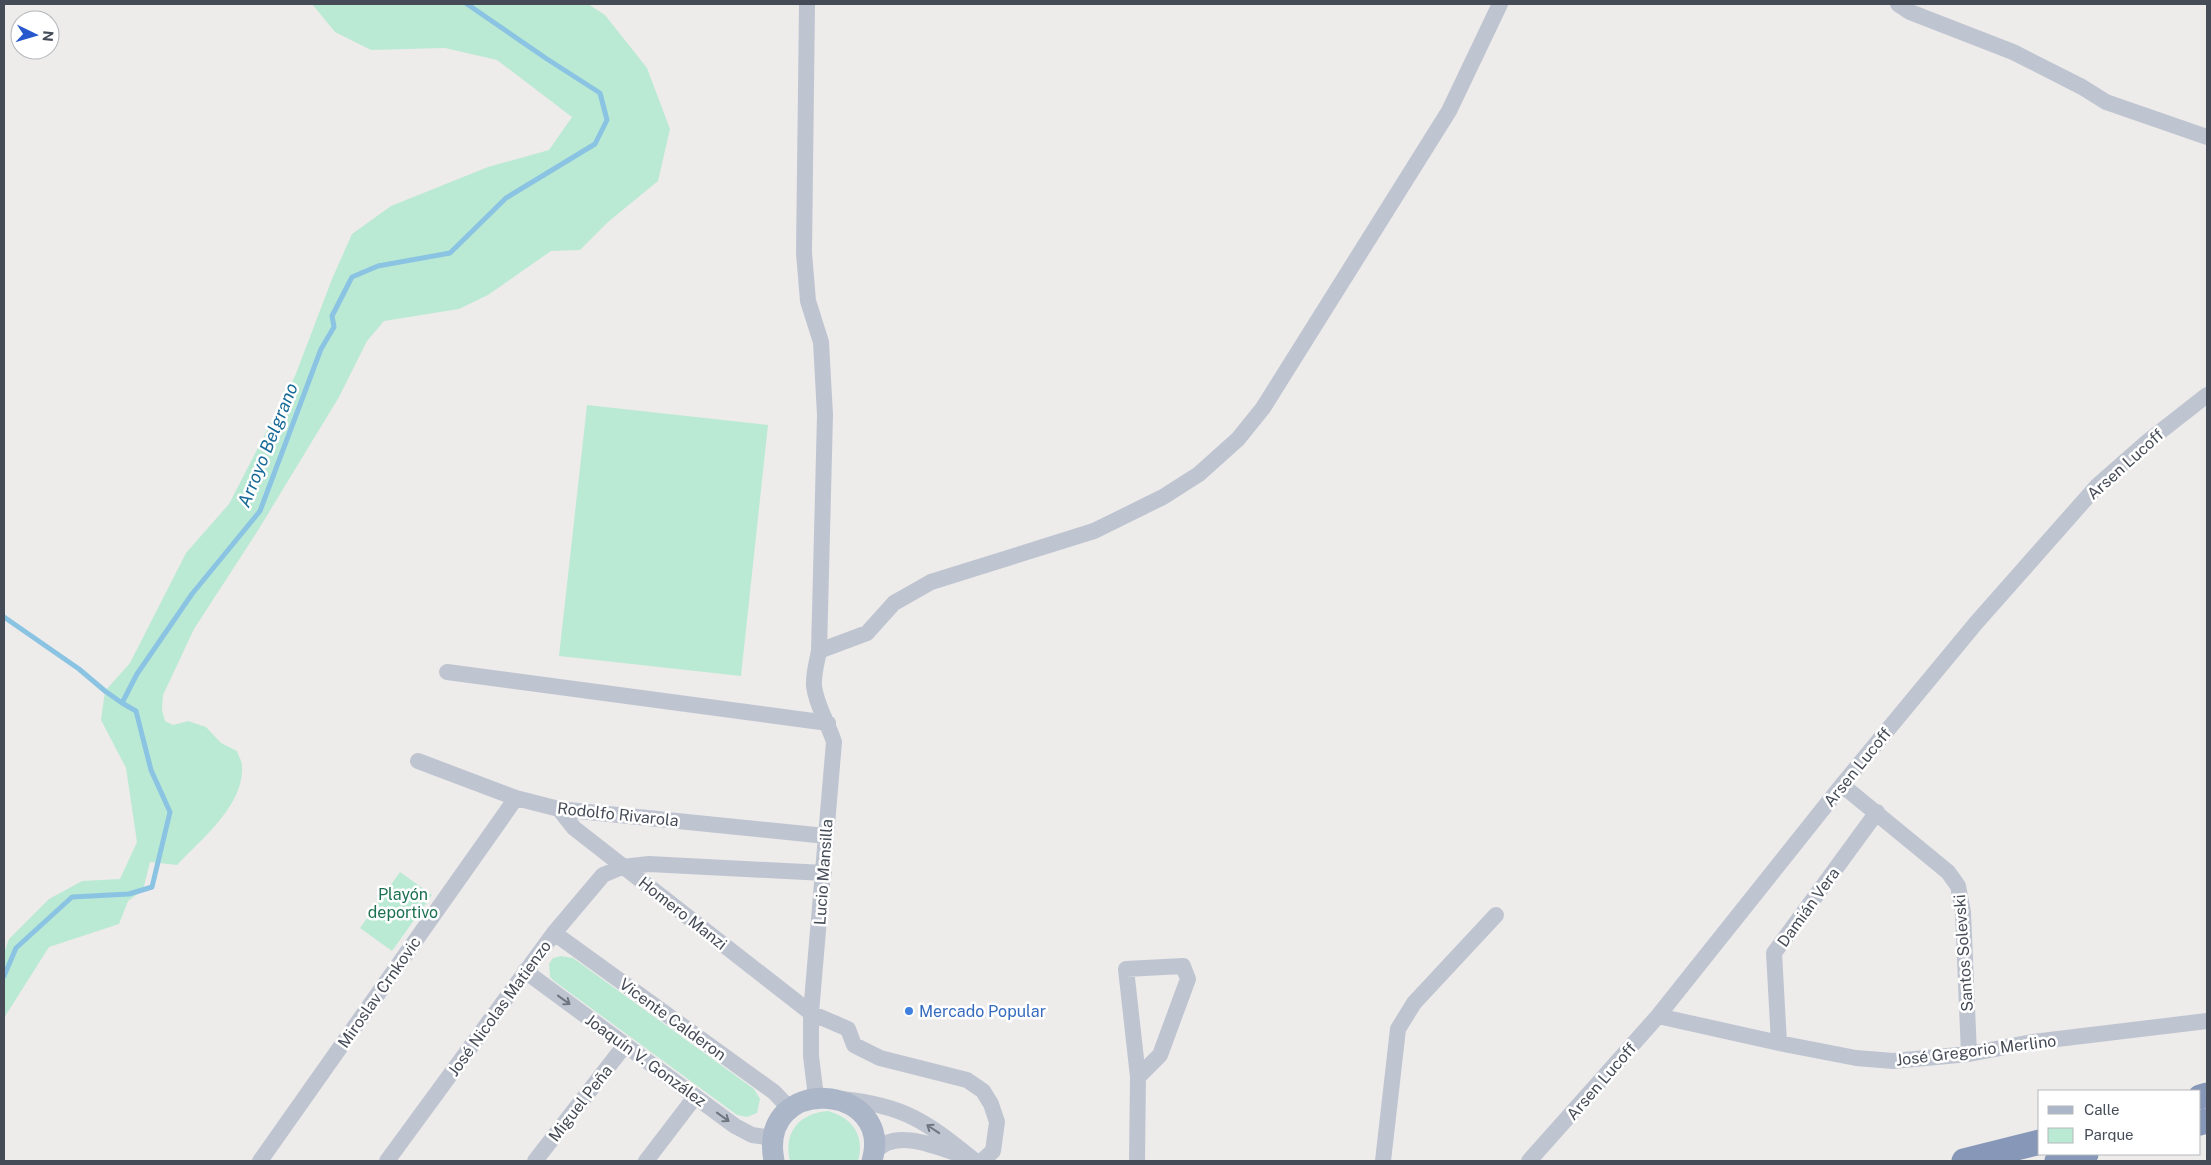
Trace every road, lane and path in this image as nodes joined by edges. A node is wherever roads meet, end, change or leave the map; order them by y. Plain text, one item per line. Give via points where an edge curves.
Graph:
1 (807, 4) edge
2 (1500, 4) edge
3 (1898, 4) edge
4 (2207, 137) edge
5 (2207, 395) edge
6 (819, 651) junction
7 (447, 672) dead end
8 (828, 723) junction
9 (418, 761) dead end
10 (1842, 785) junction
11 (516, 798) junction
12 (559, 809) junction
13 (1877, 812) junction
14 (826, 836) junction
15 (622, 867) junction
16 (824, 873) junction
17 (1496, 915) dead end
18 (554, 933) junction
19 (525, 971) junction
20 (811, 1013) junction
21 (1658, 1016) junction
22 (2207, 1021) edge
23 (1779, 1044) junction
24 (625, 1045) junction
25 (1969, 1054) junction
26 (1138, 1077) junction
27 (695, 1096) junction
28 (816, 1097) junction
29 (841, 1100) junction
30 (790, 1109) junction
31 (2038, 1142) edge
32 (772, 1153) edge
33 (2082, 1155) edge
34 (873, 1157) edge
35 (262, 1160) edge
36 (976, 1160) edge
37 (387, 1161) edge
38 (535, 1161) edge
39 (646, 1161) edge
40 (1136, 1161) edge
41 (1383, 1161) edge
42 (1529, 1161) edge
43 (1964, 1161) edge
44 (2058, 1161) edge

1 - 6 street, Lucio Mansilla via 804,253 808,301 820,342 825,415
2 - 6 street via 1449,111 1263,408 1238,439 1199,474 1127,516 1094,531 931,582 894,603 867,633
3 - 4 street via 1910,12 2013,52 2106,102
5 - 10 street, Arsen Lucoff via 2097,486 1976,623
6 - 8 street, Lucio Mansilla via 814,684 816,700
7 - 8 street
8 - 14 street, Lucio Mansilla via 834,742
9 - 11 street, Rodolfo Rivarola
10 - 13 street, Santos Solevski
10 - 21 street, Arsen Lucoff
11 - 12 street, Rodolfo Rivarola
11 - 35 street, Miroslav Crnkovic
12 - 14 street, Rodolfo Rivarola
12 - 15 street, Homero Manzi via 574,828
13 - 23 street, Damián Vera via 1774,953
13 - 25 street, Santos Solevski via 1948,872 1958,886 1963,912
14 - 16 street, Lucio Mansilla
15 - 16 street via 674,865
15 - 18 street, José Nicolas Matienzo via 604,875
15 - 20 street, Homero Manzi
16 - 20 street, Lucio Mansilla
17 - 41 street via 1414,1003 1398,1029
18 - 19 street, José Nicolas Matienzo
18 - 30 street, Vicente Calderon via 774,1092
19 -> 24 street, Joaquín V. González
19 - 37 street, José Nicolas Matienzo
20 - 28 street, Lucio Mansilla via 811,1056
20 - 36 street, Homero Manzi via 848,1030 854,1045 880,1058 967,1080 982,1091 997,1122 993,1151
21 - 23 street, José Gregorio Merlino
21 - 42 street, Arsen Lucoff
22 - 25 street, José Gregorio Merlino via 2032,1042
23 - 25 street, José Gregorio Merlino via 1893,1061
24 - 27 street, Joaquín V. González
24 - 38 street, Miguel Peña
26 - 26 street via 1160,1054 1188,979 1183,966 1126,969
26 - 40 street
27 -> 32 street, Joaquín V. González via 752,1135
27 - 39 street
28 - 29 main road
28 - 30 main road
29 - 34 main road via 856,1108 867,1121 873,1136
36 -> 29 street via 915,1118 884,1105
30 - 32 main road via 776,1128
31 - 43 highway
33 - 44 highway
34 - 36 street via 877,1149 891,1143 921,1140

